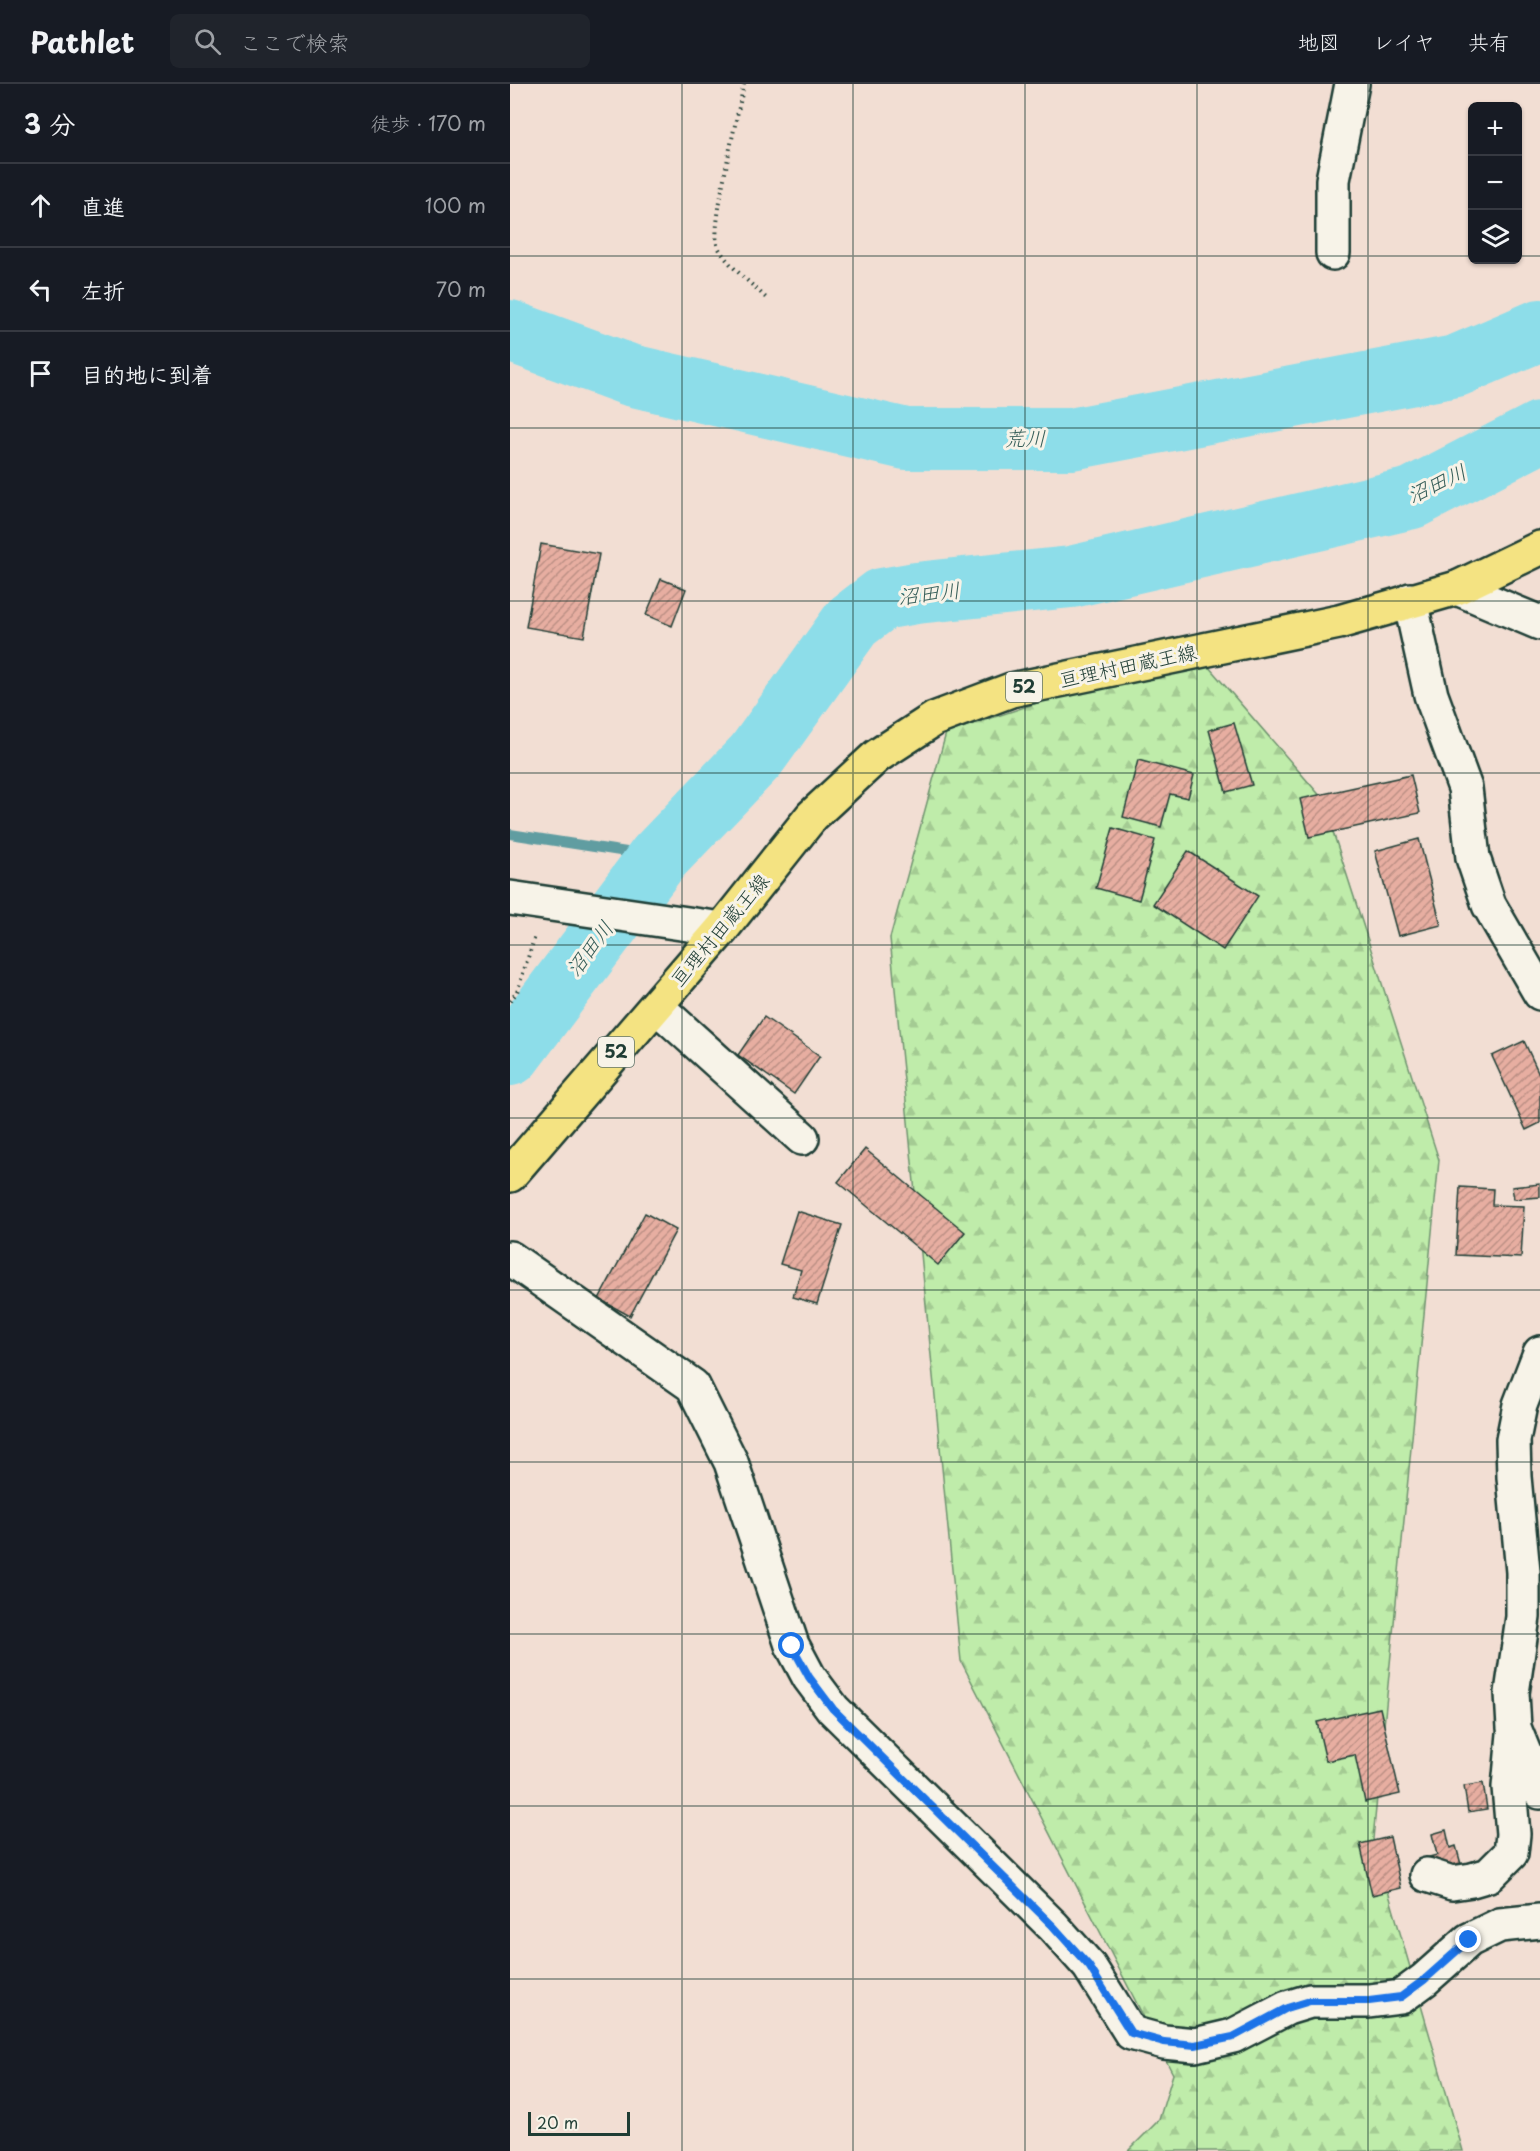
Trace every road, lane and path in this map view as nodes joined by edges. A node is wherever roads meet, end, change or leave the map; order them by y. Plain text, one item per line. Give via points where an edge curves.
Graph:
1 (744, 84) edge
2 (1352, 84) edge
3 (1333, 253) dead end
4 (765, 298) dead end
5 (1540, 548) edge
6 (1457, 588) junction
7 (1410, 600) junction
8 (1540, 623) edge
9 (510, 898) edge
10 (545, 904) junction
11 (722, 929) junction
12 (1540, 993) edge
13 (510, 1001) edge
14 (656, 1006) junction
15 (802, 1138) dead end
16 (510, 1175) edge
17 (510, 1258) edge
18 (1540, 1353) edge
19 (1514, 1728) junction
20 (1540, 1792) edge
21 (1427, 1875) dead end
22 (1540, 1921) edge

1 - 4 path via 716,245
2 - 3 street via 1333,180
5 - 6 main road, 亘理村田蔵王線 / 52
6 - 7 main road, 亘理村田蔵王線 / 52
6 - 8 street
7 - 11 main road, 亘理村田蔵王線 / 52 via 1339,622 1011,690 934,719 877,756 812,816
7 - 12 street via 1431,694 1465,788 1473,858 1489,905
9 - 10 street
10 - 11 street
10 - 13 path via 517,992
11 - 14 main road, 亘理村田蔵王線 / 52
14 - 15 street
14 - 16 main road, 亘理村田蔵王線 / 52
17 - 22 street via 693,1386 731,1462 792,1646 809,1677 833,1709 1089,1966 1131,2033 1195,2045 1233,2037 1287,2008 1310,2001 1401,1997 1469,1940 1500,1925
18 - 19 street via 1520,1405 1513,1440 1523,1572 1523,1617 1512,1693
19 - 20 street
19 - 21 street via 1509,1787 1511,1852 1489,1875 1472,1880 1452,1883

